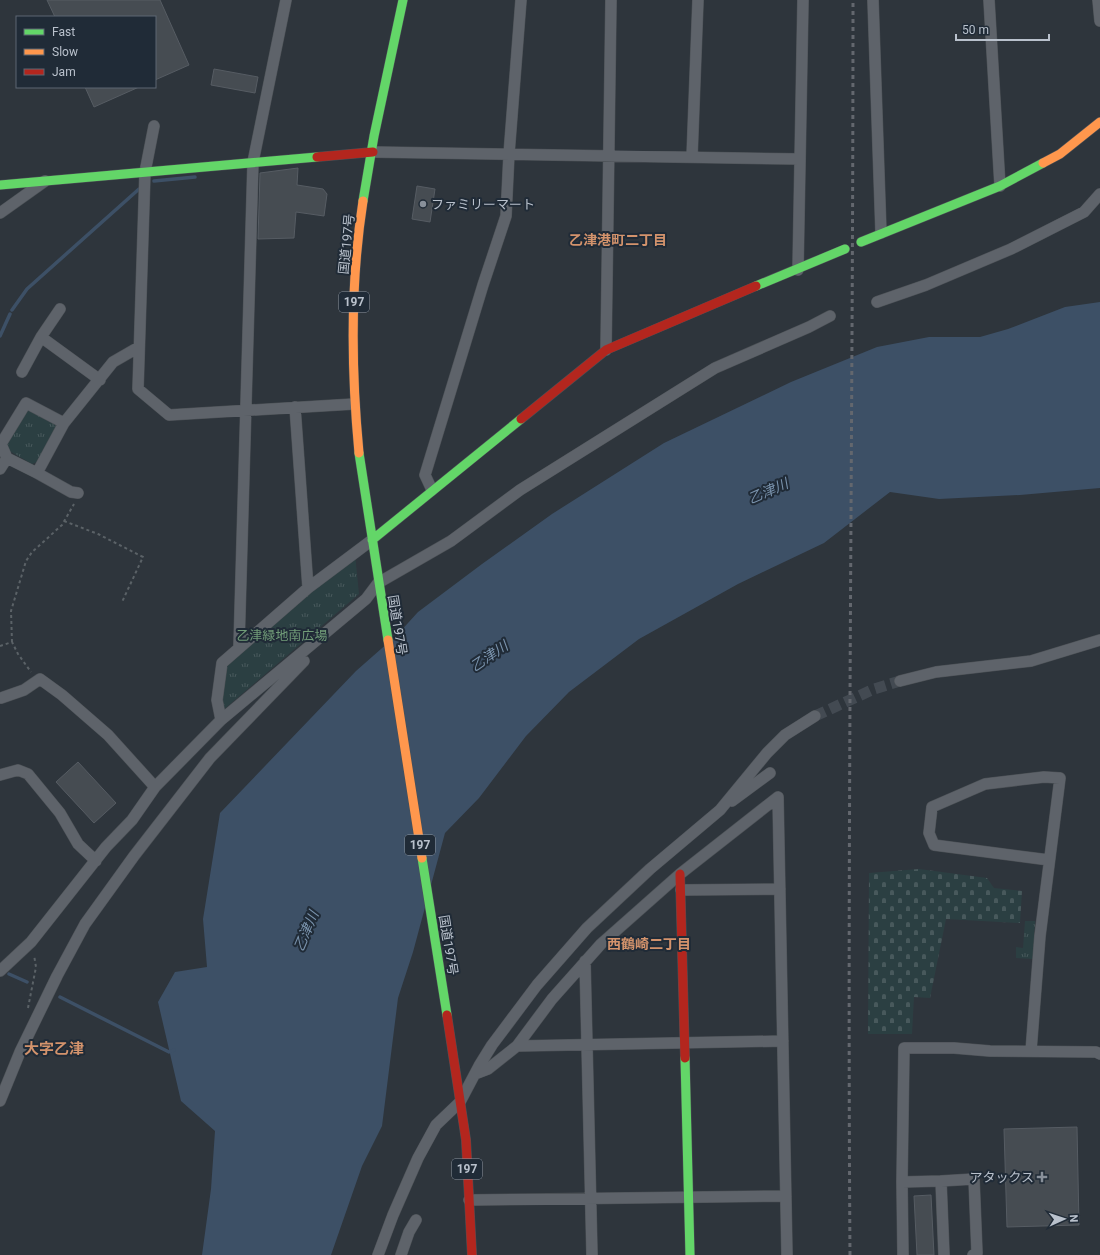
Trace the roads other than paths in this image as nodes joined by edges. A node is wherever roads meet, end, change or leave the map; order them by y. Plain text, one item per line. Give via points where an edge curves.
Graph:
1 (286, 0) edge
2 (404, 0) edge
3 (521, 0) edge
4 (611, 0) edge
5 (698, 0) edge
6 (803, 0) edge
7 (873, 0) edge
8 (989, 0) edge
9 (1098, 0) edge
10 (1100, 21) edge
11 (1100, 122) edge
12 (154, 126) dead end
13 (373, 152) junction
14 (509, 154) junction
15 (609, 156) junction
16 (692, 157) junction
17 (800, 159) junction
18 (253, 162) junction
19 (145, 172) junction
20 (46, 181) junction
21 (0, 185) edge
22 (1000, 186) junction
23 (1100, 194) edge
24 (0, 213) edge
25 (881, 233) junction
26 (861, 242) dead end
27 (845, 249) dead end
28 (798, 270) junction
29 (877, 302) dead end
30 (60, 309) dead end
31 (830, 316) dead end
32 (41, 337) junction
33 (139, 347) junction
34 (606, 350) junction
35 (22, 372) dead end
36 (100, 380) junction
37 (354, 404) junction
38 (294, 408) junction
39 (246, 410) junction
40 (64, 423) junction
41 (8, 458) junction
42 (0, 469) edge
43 (37, 473) junction
44 (432, 490) junction
45 (78, 493) road end
46 (372, 540) junction
47 (378, 583) junction
48 (308, 588) junction
49 (322, 636) junction
50 (1100, 640) edge
51 (239, 646) junction
52 (900, 681) tunnel mouth
53 (1, 698) dead end
54 (815, 716) tunnel mouth
55 (221, 720) junction
56 (770, 773) dead end
57 (0, 775) edge
58 (155, 787) junction
59 (720, 810) junction
60 (1049, 860) junction
61 (96, 861) junction
62 (680, 874) junction
63 (780, 889) junction
64 (681, 890) junction
65 (584, 961) junction
66 (0, 971) edge
67 (783, 1041) junction
68 (685, 1043) junction
69 (587, 1045) junction
70 (517, 1046) junction
71 (1031, 1051) junction
72 (1100, 1054) edge
73 (475, 1074) junction
74 (0, 1101) edge
75 (460, 1102) junction
76 (941, 1181) junction
77 (902, 1182) junction
78 (786, 1196) junction
79 (689, 1198) junction
80 (591, 1199) junction
81 (469, 1200) junction
82 (416, 1220) dead end
83 (378, 1255) edge
84 (401, 1255) edge
85 (472, 1255) edge
86 (592, 1255) edge
87 (690, 1255) edge
88 (787, 1255) edge
89 (903, 1255) edge
90 (944, 1255) edge
91 (973, 1255) edge

1 - 18 street
2 - 13 main road, 国道197号 / 197
3 - 14 street
4 - 15 street
5 - 16 street
6 - 17 street
7 - 25 street
8 - 22 street
9 - 10 street
11 - 22 main road via 1060,154
12 - 19 street
13 - 14 street
13 - 18 main road
13 - 37 main road, 国道197号 / 197 via 355,273
14 - 15 street
14 - 44 street via 506,216 425,475
15 - 16 street
15 - 34 street
16 - 17 street
17 - 28 street
18 - 19 main road
18 - 39 street
19 - 20 main road
19 - 33 street
20 - 21 main road
20 - 24 street
22 - 25 main road
23 - 29 street via 1084,212 1011,249 926,285
25 - 26 main road
27 - 28 main road
28 - 34 main road
30 - 32 street
31 - 47 street via 715,368 520,490 451,541
32 - 35 street
32 - 36 street
33 - 36 street via 113,362
33 - 39 street via 138,389 169,415
34 - 44 main road
36 - 40 street
37 - 38 street
37 - 46 main road, 国道197号 / 197 via 360,467
38 - 39 street
38 - 48 street
39 - 51 street
40 - 41 street via 26,403 1,444
40 - 43 street
41 - 42 street
41 - 43 street
43 - 45 street via 71,492
44 - 46 main road
46 - 47 main road, 国道197号 / 197
46 - 48 street
47 - 49 street via 366,600
47 - 75 main road, 国道197号 / 197
48 - 51 street
49 - 55 street
49 - 74 street via 308,658 292,671 210,758 85,924 20,1052
50 - 52 street via 1031,661 936,672
51 - 55 street via 222,663 217,700
53 - 58 street via 24,690 40,679 108,735
54 - 59 street via 785,735
55 - 58 street
56 - 59 street
57 - 61 street via 18,770 28,774 60,813 78,844
58 - 61 street via 132,820
59 - 73 street via 650,869 557,960 492,1045
60 - 60 street via 934,845 929,833 932,807 985,784 1044,777 1060,778
60 - 71 street
61 - 66 street via 29,945
62 - 63 street via 778,797
62 - 64 main road
62 - 65 street
63 - 64 street
63 - 67 street
64 - 68 main road
65 - 69 street
65 - 70 street
67 - 68 street
67 - 78 street
68 - 69 street
68 - 79 main road
69 - 70 street
69 - 80 street
70 - 73 street via 488,1069
71 - 72 street
71 - 77 street via 904,1048
73 - 75 street
75 - 81 main road, 国道197号 / 197 via 466,1140
75 - 83 street via 436,1125 418,1158
76 - 77 street
76 - 90 street
76 - 91 street via 974,1179 977,1253
77 - 89 street
78 - 79 street
78 - 88 street
79 - 80 street
79 - 87 main road
80 - 81 street
80 - 86 street
81 - 85 main road, 国道197号 / 197
82 - 84 street

